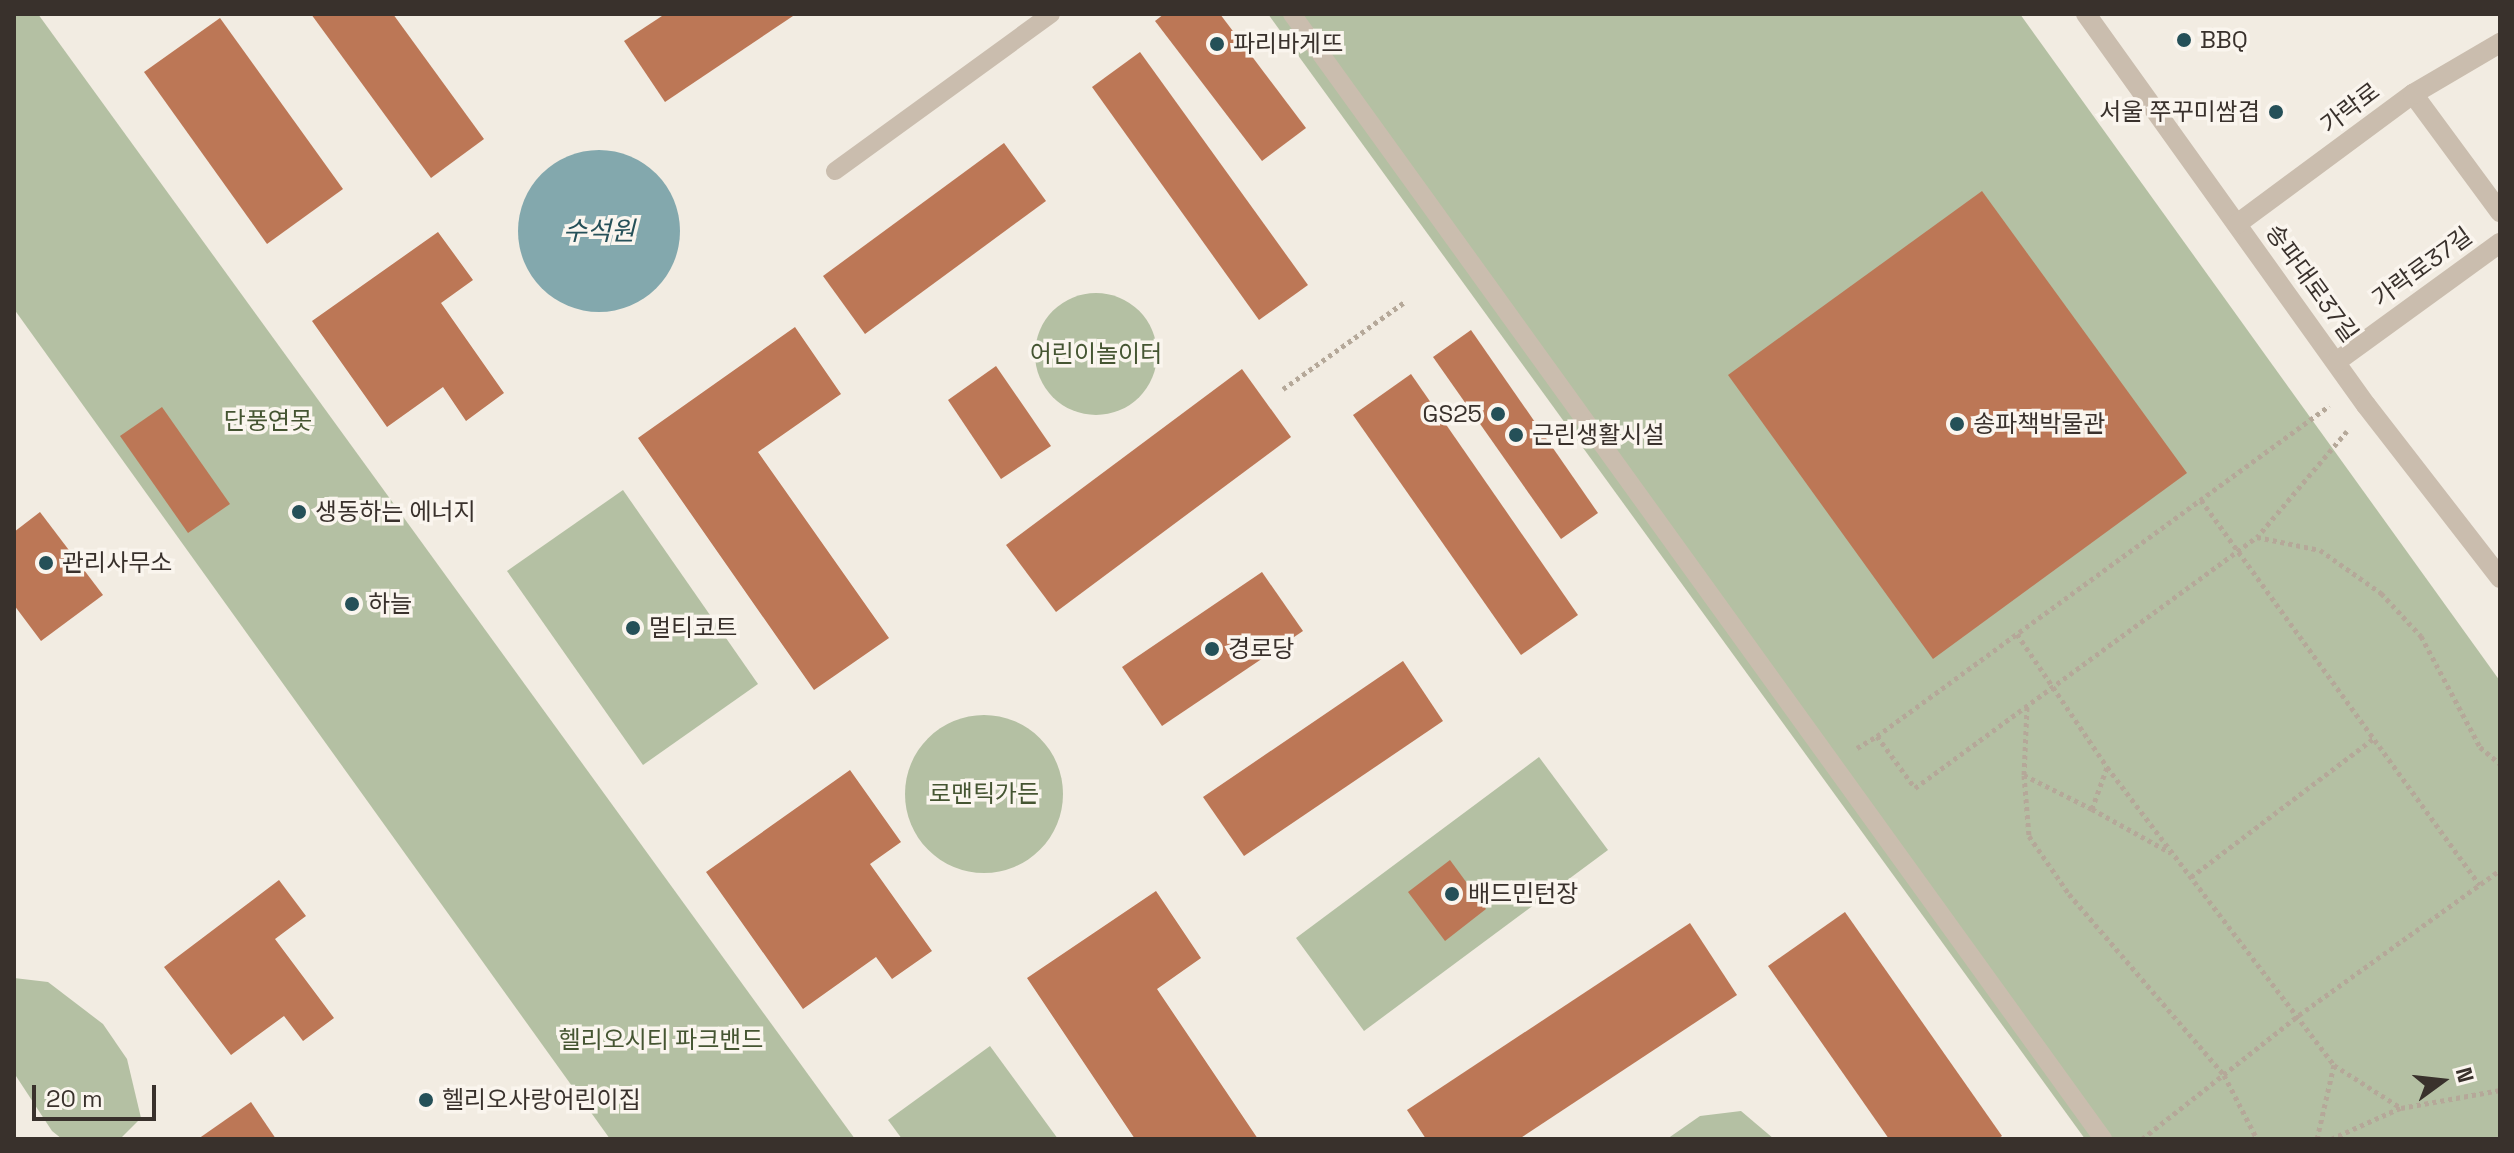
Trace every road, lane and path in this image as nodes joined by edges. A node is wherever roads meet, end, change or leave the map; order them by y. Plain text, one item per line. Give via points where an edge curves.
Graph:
1 (1051, 14) edge
2 (1292, 14) edge
3 (2093, 16) edge
4 (2500, 43) edge
5 (2413, 94) junction
6 (835, 171) dead end
7 (2500, 212) edge
8 (2237, 224) junction
9 (2500, 243) edge
10 (1406, 301) dead end
11 (2336, 362) junction
12 (1283, 389) dead end
13 (2336, 400) dead end
14 (2366, 405) junction
15 (2201, 500) junction
16 (2257, 537) junction
17 (2237, 552) junction
18 (2500, 578) edge
19 (2017, 634) junction
20 (2052, 686) junction
21 (2027, 706) junction
22 (1877, 736) junction
23 (2374, 738) junction
24 (1857, 748) dead end
25 (2500, 764) edge
26 (2107, 767) junction
27 (2024, 775) junction
28 (2092, 809) junction
29 (2175, 855) junction
30 (2500, 870) edge
31 (2191, 877) junction
32 (2480, 885) junction
33 (2299, 1015) junction
34 (2334, 1065) junction
35 (2224, 1075) junction
36 (2500, 1090) edge
37 (2401, 1108) junction
38 (2103, 1139) edge
39 (2142, 1139) edge
40 (2257, 1139) edge
41 (2317, 1139) edge
42 (2331, 1139) edge

1 - 6 lane
2 - 38 lane
3 - 8 street, 송파대로37길
4 - 5 street, 가락로
5 - 7 street
5 - 8 street, 가락로
8 - 11 street, 송파대로37길
9 - 11 street, 가락로37길
10 - 12 path
11 - 14 street, 송파대로37길
13 - 15 path
14 - 16 path
14 - 18 street, 송파대로37길
15 - 17 path
15 - 19 path
16 - 17 path
16 - 25 path via 2320,550 2381,593 2421,636 2480,747
17 - 20 path
17 - 23 path
19 - 20 path
19 - 22 path
20 - 21 path
20 - 26 path
21 - 22 path via 1915,788
21 - 27 path
22 - 24 path
23 - 31 path
23 - 32 path
26 - 28 path
26 - 29 path
27 - 28 path
27 - 35 path via 2029,836 2069,894
28 - 29 path
29 - 31 path
30 - 32 path
31 - 33 path
32 - 33 path
33 - 34 path
33 - 35 path
34 - 37 path
34 - 41 path
35 - 39 path
35 - 40 path
36 - 37 path
37 - 42 path

